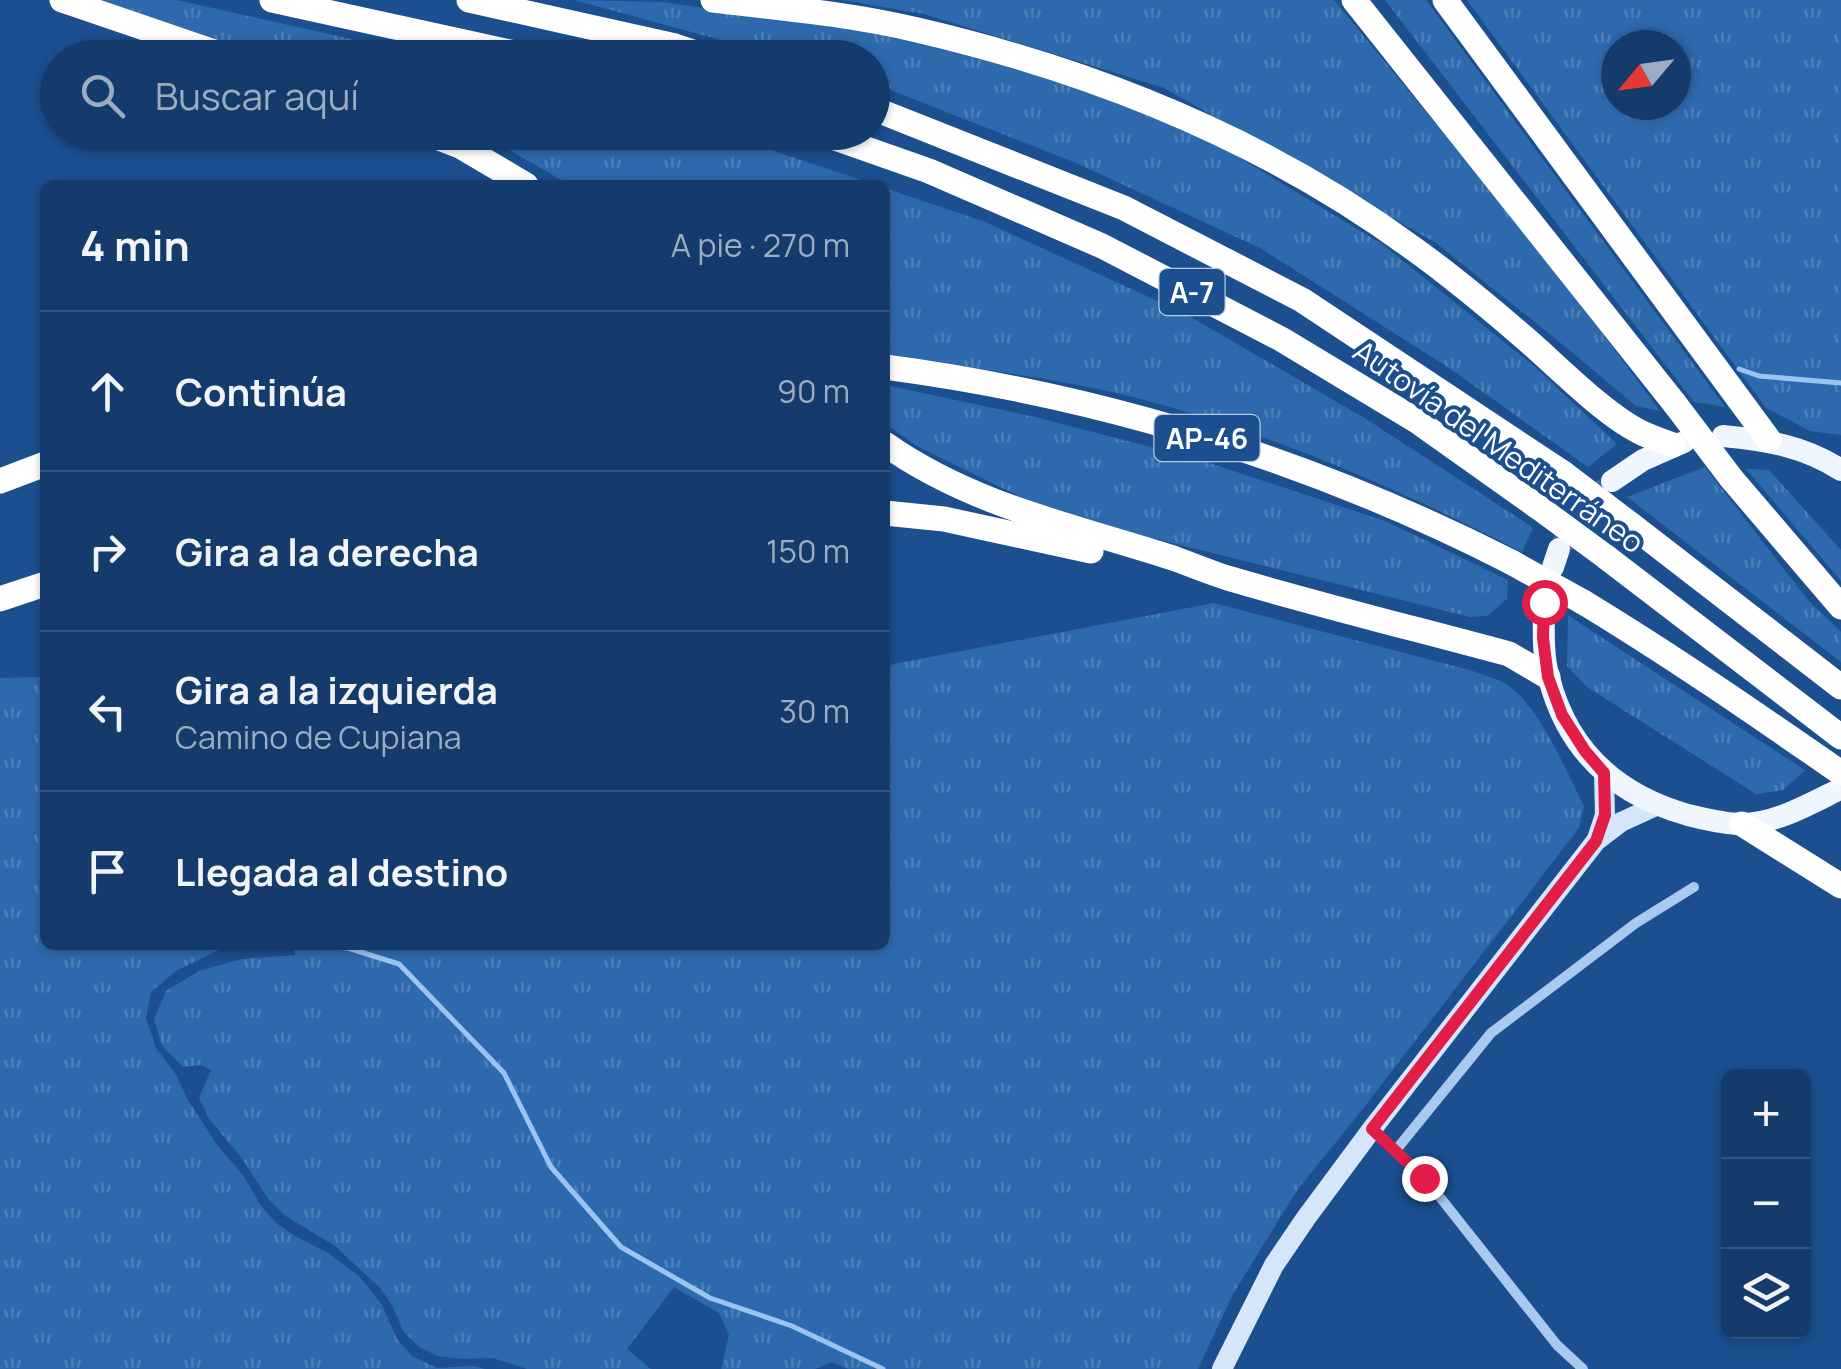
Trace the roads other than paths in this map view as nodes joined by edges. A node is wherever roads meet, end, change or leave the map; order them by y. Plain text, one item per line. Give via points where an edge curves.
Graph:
1 (62, 0) edge
2 (272, 0) edge
3 (469, 0) edge
4 (714, 0) edge
5 (1354, 0) edge
6 (1445, 0) edge
7 (179, 40) edge
8 (454, 40) edge
9 (648, 40) edge
10 (890, 115) edge
11 (467, 150) edge
12 (869, 150) edge
13 (518, 180) edge
14 (890, 369) edge
15 (1723, 436) dead end
16 (1770, 440) junction
17 (1679, 444) joint
18 (890, 448) edge
19 (1834, 461) edge
20 (40, 466) edge
21 (0, 481) edge
22 (1612, 481) tunnel mouth
23 (890, 514) edge
24 (1228, 578) junction
25 (40, 586) edge
26 (0, 598) edge
27 (1544, 602) dead end
28 (1841, 607) edge
29 (1548, 677) junction
30 (1841, 687) edge
31 (1839, 736) edge
32 (1604, 773) junction
33 (1838, 782) edge
34 (1656, 806) junction
35 (1742, 824) junction
36 (1596, 841) junction
37 (1841, 886) edge
38 (1694, 887) dead end
39 (1372, 1129) junction
40 (1396, 1150) junction
41 (1222, 1369) edge
42 (1583, 1369) edge

1 - 7 highway
2 - 8 highway
3 - 9 highway
4 - 17 highway via 914,29 1028,59 1234,140 1412,247 1636,431
5 - 28 highway, bridge
6 - 16 highway
10 - 30 highway, Autovía del Mediterráneo / A-7, bridge via 1124,208 1302,300 1563,474
11 - 13 highway
12 - 31 highway, Autovía del Mediterráneo / A-7, bridge via 1102,246 1281,338 1417,421 1538,507
14 - 33 highway, AP-46, bridge via 1156,421 1281,462 1443,528 1646,640 1818,757
15 - 16 main road
16 - 19 main road
17 - 22 main road
18 - 24 highway via 970,492
20 - 21 highway
23 - 24 highway
24 - 29 highway via 1509,654
25 - 26 highway
27 - 29 main road
29 - 32 main road via 1562,715
32 - 34 main road
32 - 36 main road via 1605,815
33 - 35 main road via 1786,814
34 - 35 main road
34 - 36 main road
35 - 37 highway
36 - 39 main road
38 - 40 street via 1491,1033
39 - 40 street
39 - 41 main road via 1274,1265
40 - 42 street

